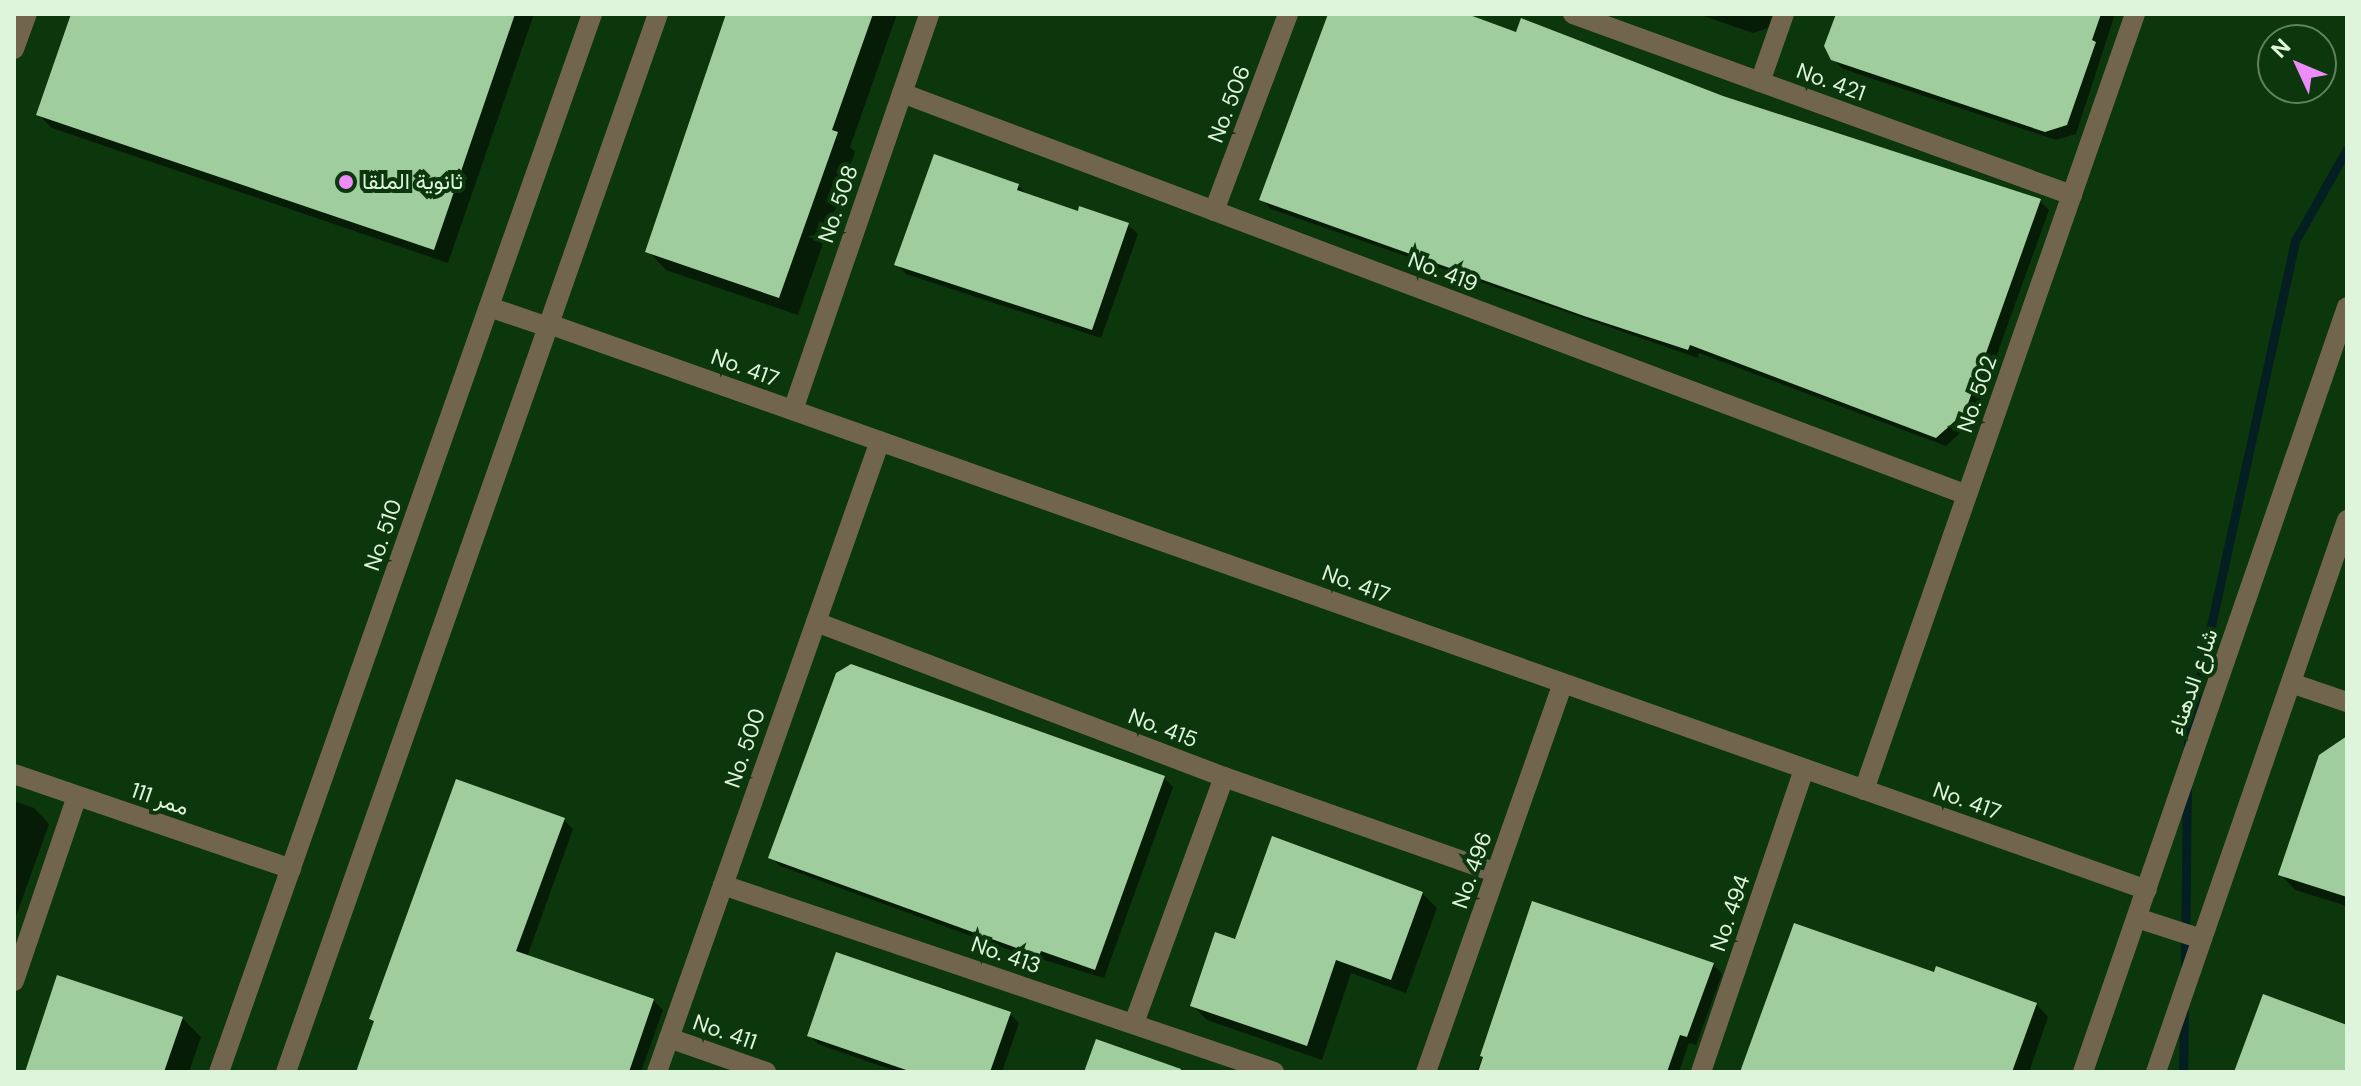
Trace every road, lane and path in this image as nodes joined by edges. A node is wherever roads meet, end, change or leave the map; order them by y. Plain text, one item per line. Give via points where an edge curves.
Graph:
1 (27, 14) edge
2 (592, 14) edge
3 (658, 14) edge
4 (929, 14) edge
5 (1288, 14) edge
6 (1573, 14) edge
7 (1784, 14) edge
8 (2135, 14) edge
9 (14, 49) edge
10 (1760, 82) junction
11 (902, 93) junction
12 (2072, 195) junction
13 (1214, 211) junction
14 (489, 307) junction
15 (2347, 307) edge
16 (549, 325) junction
17 (793, 410) junction
18 (880, 441) junction
19 (1967, 495) junction
20 (2347, 520) edge
21 (816, 622) junction
22 (1563, 683) junction
23 (2291, 683) junction
24 (2347, 702) edge
25 (1804, 769) junction
26 (14, 774) edge
27 (1224, 777) junction
28 (1864, 790) junction
29 (77, 796) junction
30 (291, 869) junction
31 (1496, 873) junction
32 (723, 885) junction
33 (2147, 890) junction
34 (2137, 918) junction
35 (2202, 939) junction
36 (14, 981) edge
37 (1134, 1023) junction
38 (669, 1038) junction
39 (219, 1072) edge
40 (286, 1072) edge
41 (657, 1072) edge
42 (766, 1072) edge
43 (1274, 1072) edge
44 (1426, 1072) edge
45 (1701, 1072) edge
46 (2083, 1072) edge
47 (2156, 1072) edge

1 - 9 street
2 - 14 street, No. 510
3 - 16 street
4 - 11 street, No. 508
5 - 13 street, No. 506
6 - 10 street, No. 421
7 - 10 street
8 - 12 street, No. 502
10 - 12 street, No. 421
11 - 13 street, No. 419
11 - 17 street, No. 508
12 - 19 street, No. 502
13 - 19 street, No. 419
14 - 16 street, No. 417
14 - 30 street, No. 510
15 - 33 street, شارع الدهناء
16 - 17 street, No. 417
16 - 40 street
17 - 18 street, No. 417
18 - 21 street, No. 500
18 - 22 street, No. 417
19 - 28 street, No. 502
20 - 23 street
21 - 27 street, No. 415
21 - 32 street, No. 500
22 - 25 street, No. 417
22 - 31 street, No. 496
23 - 24 street
23 - 35 street
25 - 28 street, No. 417
25 - 45 street, No. 494
26 - 29 street, ممر 111
27 - 31 street, No. 415
27 - 37 street
28 - 33 street, No. 417
29 - 30 street, ممر 111
29 - 36 street
30 - 39 street, No. 510
31 - 44 street, No. 496
32 - 37 street, No. 413
32 - 38 street, No. 500
33 - 34 street, شارع الدهناء
34 - 35 street
34 - 46 street, شارع الدهناء
35 - 47 street
37 - 43 street, No. 413
38 - 41 street, No. 500
38 - 42 street, No. 411

